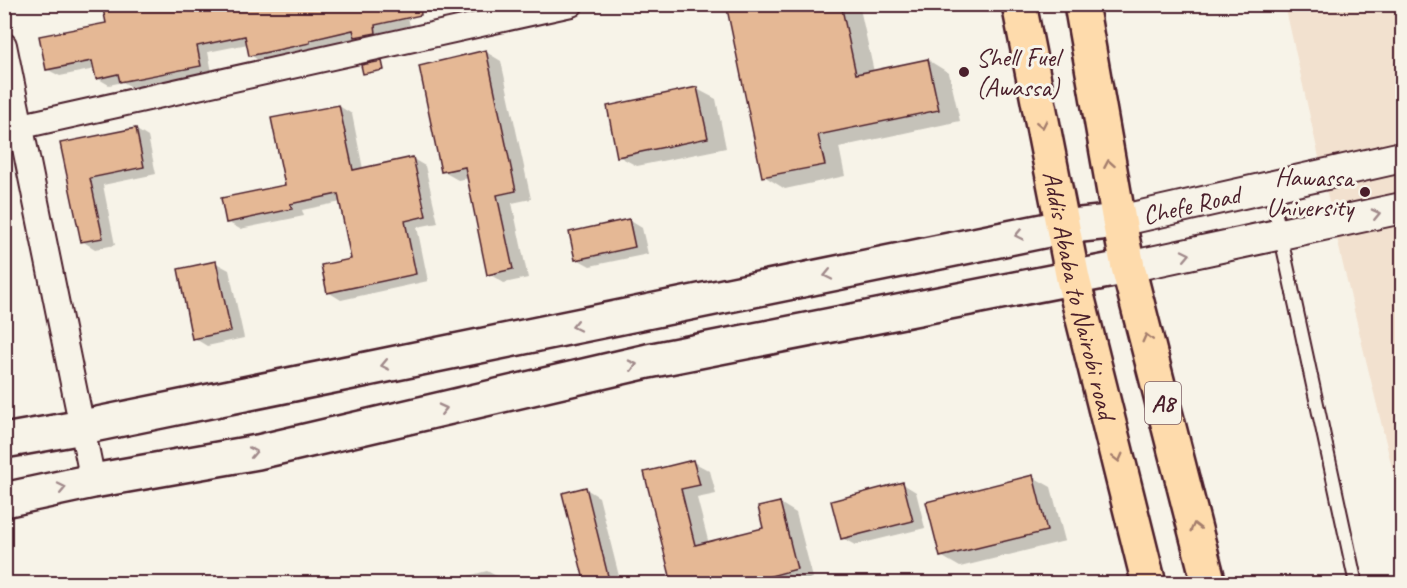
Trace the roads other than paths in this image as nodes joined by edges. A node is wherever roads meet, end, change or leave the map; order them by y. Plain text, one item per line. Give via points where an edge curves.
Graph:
1 (571, 4) edge
2 (1019, 4) edge
3 (1081, 4) edge
4 (527, 9) edge
5 (4, 45) edge
6 (12, 128) edge
7 (1402, 158) edge
8 (1270, 187) junction
9 (1402, 208) edge
10 (1119, 221) junction
11 (1062, 227) junction
12 (1281, 235) junction
13 (1128, 267) junction
14 (1073, 279) junction
15 (83, 427) junction
16 (4, 441) edge
17 (93, 481) junction
18 (4, 500) edge
19 (1149, 584) edge
20 (1209, 584) edge
21 (1356, 584) edge

1 - 4 street
2 -> 11 highway, Addis Ababa to Nairobi road / A8
10 -> 3 highway, Addis Ababa to Nairobi road / A8
4 - 6 street
5 - 6 street
6 - 15 street
7 - 8 street, Chefe Road
8 - 10 street, Chefe Road
8 - 12 lane
12 -> 9 street, Chefe Road
10 - 11 main road
10 - 13 highway, Addis Ababa to Nairobi road / A8
11 - 14 highway, Addis Ababa to Nairobi road / A8
11 -> 15 main road
13 -> 12 street, Chefe Road
12 - 21 lane
13 - 14 main road
20 -> 13 highway, Addis Ababa to Nairobi road / A8
17 -> 14 main road via 258,452 648,362
14 -> 19 highway, Addis Ababa to Nairobi road / A8
15 - 16 main road
15 - 17 street
18 -> 17 main road

